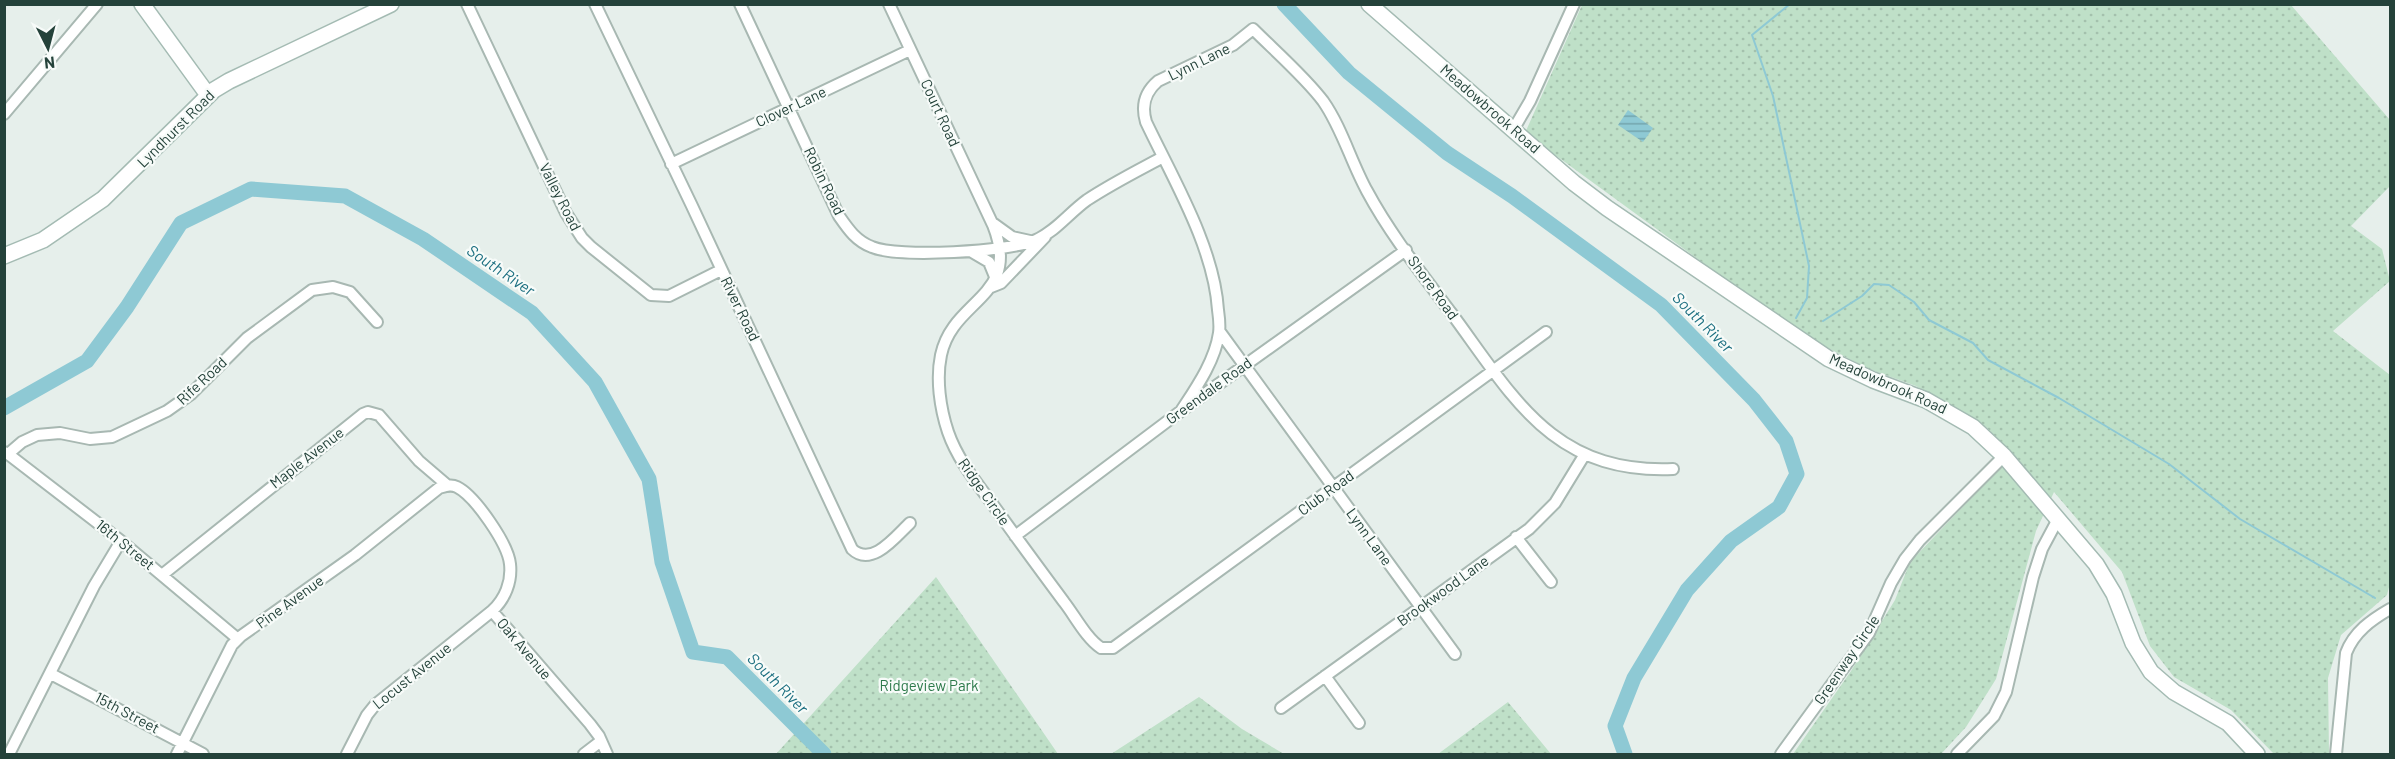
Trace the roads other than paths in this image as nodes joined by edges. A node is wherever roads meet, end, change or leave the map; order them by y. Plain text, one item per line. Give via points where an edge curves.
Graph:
1 (97, 4) edge
2 (142, 4) edge
3 (391, 4) edge
4 (467, 4) edge
5 (596, 4) edge
6 (740, 4) edge
7 (889, 4) edge
8 (1369, 4) edge
9 (1574, 4) edge
10 (1253, 29) joint
11 (910, 50) junction
12 (208, 95) junction
13 (789, 108) junction
14 (4, 114) edge
15 (1513, 130) junction
16 (1163, 157) junction
17 (671, 164) junction
18 (993, 223) junction
19 (1049, 232) junction
20 (1034, 241) junction
21 (999, 249) junction
22 (982, 250) junction
23 (1406, 250) junction
24 (969, 251) junction
25 (4, 256) edge
26 (721, 270) junction
27 (994, 283) junction
28 (377, 322) dead end
29 (1220, 332) junction
30 (1546, 332) dead end
31 (1244, 366) junction
32 (1494, 370) junction
33 (1181, 411) junction
34 (6, 453) edge
35 (1585, 454) junction
36 (2004, 456) junction
37 (1673, 469) dead end
38 (447, 485) junction
39 (1333, 488) junction
40 (2058, 519) junction
41 (910, 523) dead end
42 (1015, 536) junction
43 (1516, 537) junction
44 (121, 541) junction
45 (162, 575) junction
46 (1551, 582) dead end
47 (1420, 607) junction
48 (2391, 609) edge
49 (492, 611) junction
50 (238, 639) junction
51 (1103, 649) joint
52 (1455, 654) dead end
53 (51, 674) junction
54 (1325, 676) junction
55 (1281, 708) dead end
56 (1359, 723) dead end
57 (602, 741) junction
58 (182, 744) junction
59 (9, 754) edge
60 (177, 754) edge
61 (203, 754) edge
62 (347, 754) edge
63 (584, 754) edge
64 (607, 754) edge
65 (1781, 754) edge
66 (1957, 754) edge
67 (2257, 754) edge
68 (2336, 754) edge

1 - 14 street
2 - 12 street
3 - 12 street, Lyndhurst Road via 229,81
4 - 26 street, Valley Road via 566,213 582,238 640,288 658,297 679,292
5 - 17 street, River Road
6 - 13 street, Robin Road
7 - 11 street, Court Road
8 - 15 street, Meadowbrook Road
9 - 15 street
10 - 16 street, Lynn Lane via 1233,45 1158,81 1148,92 1144,116
10 - 23 street, Shore Road via 1322,99 1370,196
11 - 13 street, Clover Lane
11 - 18 street, Court Road
12 - 25 street, Lyndhurst Road via 103,199 43,240
13 - 17 street, Clover Lane
13 - 24 street, Robin Road via 839,216 859,240 888,251
15 - 36 street, Meadowbrook Road via 1607,208 1776,325 1851,371 1946,409 1973,427
16 - 19 street, Ridge Circle via 1086,200
16 - 29 street, Lynn Lane via 1210,265 1217,289
17 - 26 street, River Road
18 - 20 street via 1012,237
18 - 21 street, Court Road
18 - 22 street via 991,236
19 - 20 street, Ridge Circle
19 - 27 street, Ridge Circle via 1001,284
20 - 21 street, Ridge Circle
21 - 22 street, Robin Road
21 - 27 street
22 - 24 street, Robin Road
23 - 31 street, Greendale Road
23 - 32 street, Shore Road
24 - 27 street via 989,262
26 - 41 street, River Road via 852,549 865,555 877,552
27 - 42 street, Ridge Circle via 945,341 940,392 942,413 955,449
28 - 34 street, Rife Road via 350,292 333,287 312,290 247,338 191,394 167,411 112,437 37,435
29 - 31 street, Lynn Lane
29 - 33 street, Lynn Lane via 1199,383
30 - 32 street, Club Road
31 - 33 street, Greendale Road
31 - 39 street, Lynn Lane
32 - 35 street, Shore Road via 1532,419
32 - 39 street, Club Road
33 - 42 street, Greendale Road
34 - 44 street, 16th Street
35 - 37 street, Shore Road via 1622,466
35 - 43 street, Brookwood Lane via 1555,504
36 - 40 street, Meadowbrook Road
36 - 65 street, Greenway Circle via 1905,559 1869,633
38 - 45 street, Maple Avenue via 418,460 379,415 368,412
38 - 49 street, Oak Avenue via 458,488 475,503 506,549 510,579 502,600
38 - 50 street, Pine Avenue
39 - 47 street, Lynn Lane
39 - 51 street, Club Road via 1113,648
40 - 66 street via 2033,577 2006,692 1994,716
40 - 67 street, Meadowbrook Road via 2106,579 2133,643 2151,672 2174,692 2228,723
42 - 51 street, Ridge Circle
43 - 46 street
43 - 47 street, Brookwood Lane
44 - 45 street, 16th Street
44 - 53 street
45 - 50 street, 16th Street
47 - 52 street, Lynn Lane
47 - 54 street, Brookwood Lane
48 - 68 street via 2362,628 2346,653
49 - 57 street, Oak Avenue
49 - 62 street, Locust Avenue via 375,705
50 - 58 street, Pine Avenue
53 - 58 street, 15th Street
53 - 59 street
54 - 55 street, Brookwood Lane
54 - 56 street
57 - 63 street
57 - 64 street, Oak Avenue
58 - 60 street, Pine Avenue
58 - 61 street, 15th Street

